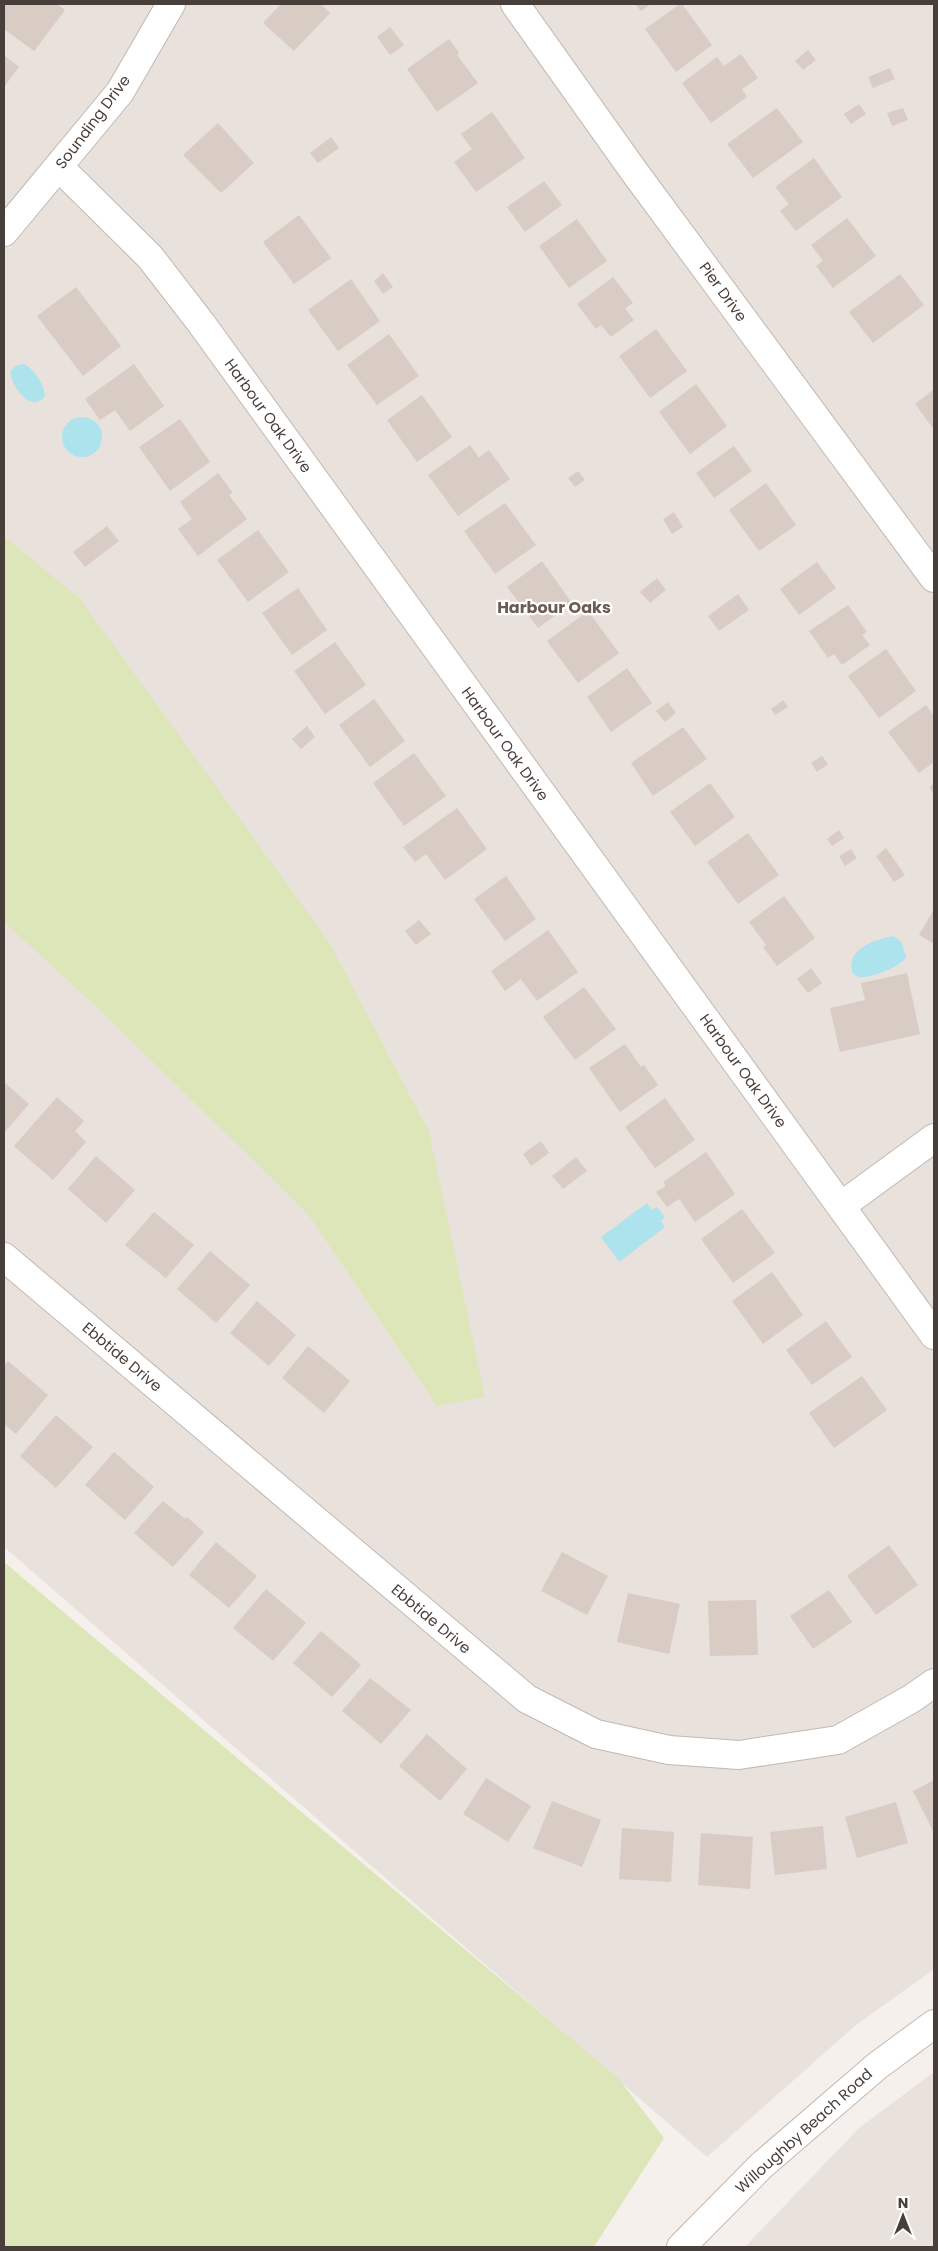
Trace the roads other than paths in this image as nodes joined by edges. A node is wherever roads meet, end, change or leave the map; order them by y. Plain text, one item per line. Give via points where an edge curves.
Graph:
1 (171, 4) edge
2 (516, 4) edge
3 (59, 167) junction
4 (4, 232) edge
5 (934, 578) edge
6 (934, 1138) edge
7 (841, 1206) junction
8 (4, 1257) edge
9 (934, 1335) edge
10 (934, 1683) edge
11 (934, 2024) edge
12 (681, 2247) edge

1 - 3 street, Sounding Drive via 120,92
2 - 5 street, Pier Drive via 633,170
3 - 4 street, Sounding Drive
3 - 7 street, Harbour Oak Drive via 150,257 201,323
6 - 7 street
7 - 9 street, Harbour Oak Drive
8 - 10 street, Ebbtide Drive via 527,1700 596,1734 669,1750 740,1755 838,1740 911,1700
11 - 12 street, Willoughby Beach Road via 877,2066 761,2166

